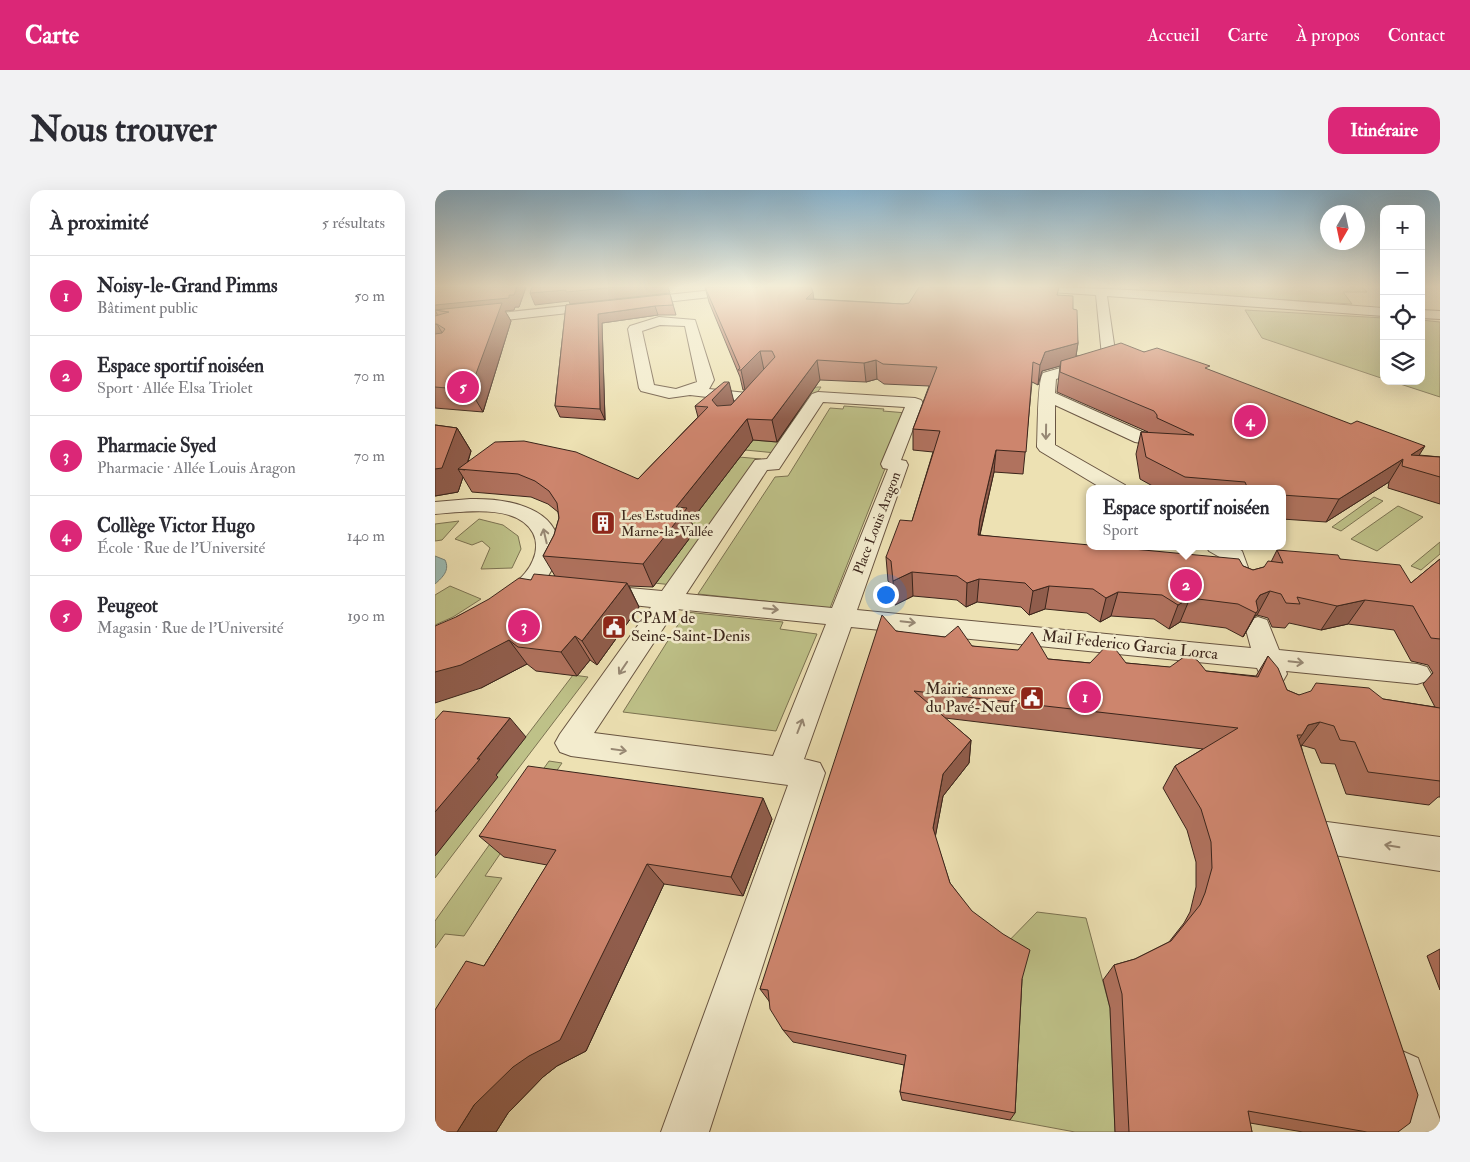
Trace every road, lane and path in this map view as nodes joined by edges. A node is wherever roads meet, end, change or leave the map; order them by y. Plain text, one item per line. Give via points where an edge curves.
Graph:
1 (473, 331) edge
2 (635, 331) edge
3 (692, 331) edge
4 (1106, 331) edge
5 (472, 334) edge
6 (763, 383) edge
7 (691, 392) junction
8 (1046, 395) junction
9 (1141, 438) edge
10 (1111, 485) edge
11 (435, 508) edge
12 (1224, 550) edge
13 (1243, 584) edge
14 (527, 587) junction
15 (670, 599) junction
16 (491, 616) edge
17 (842, 616) junction
18 (1258, 626) edge
19 (1267, 659) junction
20 (1417, 674) dead end
21 (1280, 696) edge
22 (783, 771) junction
23 (1328, 842) edge
24 (1440, 854) edge
25 (1391, 1041) edge
26 (685, 1132) edge
27 (1420, 1132) edge

1 - 5 street
2 - 7 street via 647,388 656,393
3 - 7 street via 706,380
4 - 8 street via 1109,358 1048,376
6 - 7 street via 745,403
8 - 9 street
8 -> 10 street via 1046,447
14 -> 11 street via 539,571 548,549 543,527 532,517 505,507
12 - 13 street via 1234,556
14 - 15 street
14 - 16 street
15 -> 17 street
15 - 17 street, Place Louis Aragon via 762,464 772,465 818,397 915,403 890,464 899,465
15 -> 22 street, Place Louis Aragon via 571,743
17 -> 19 street, Mail Federico Garcia Lorca
22 -> 17 street, Place Louis Aragon
18 - 19 street
19 -> 20 street, Mail Federico Garcia Lorca
19 - 21 street
22 - 26 street via 809,773
24 -> 23 street
25 - 27 street

